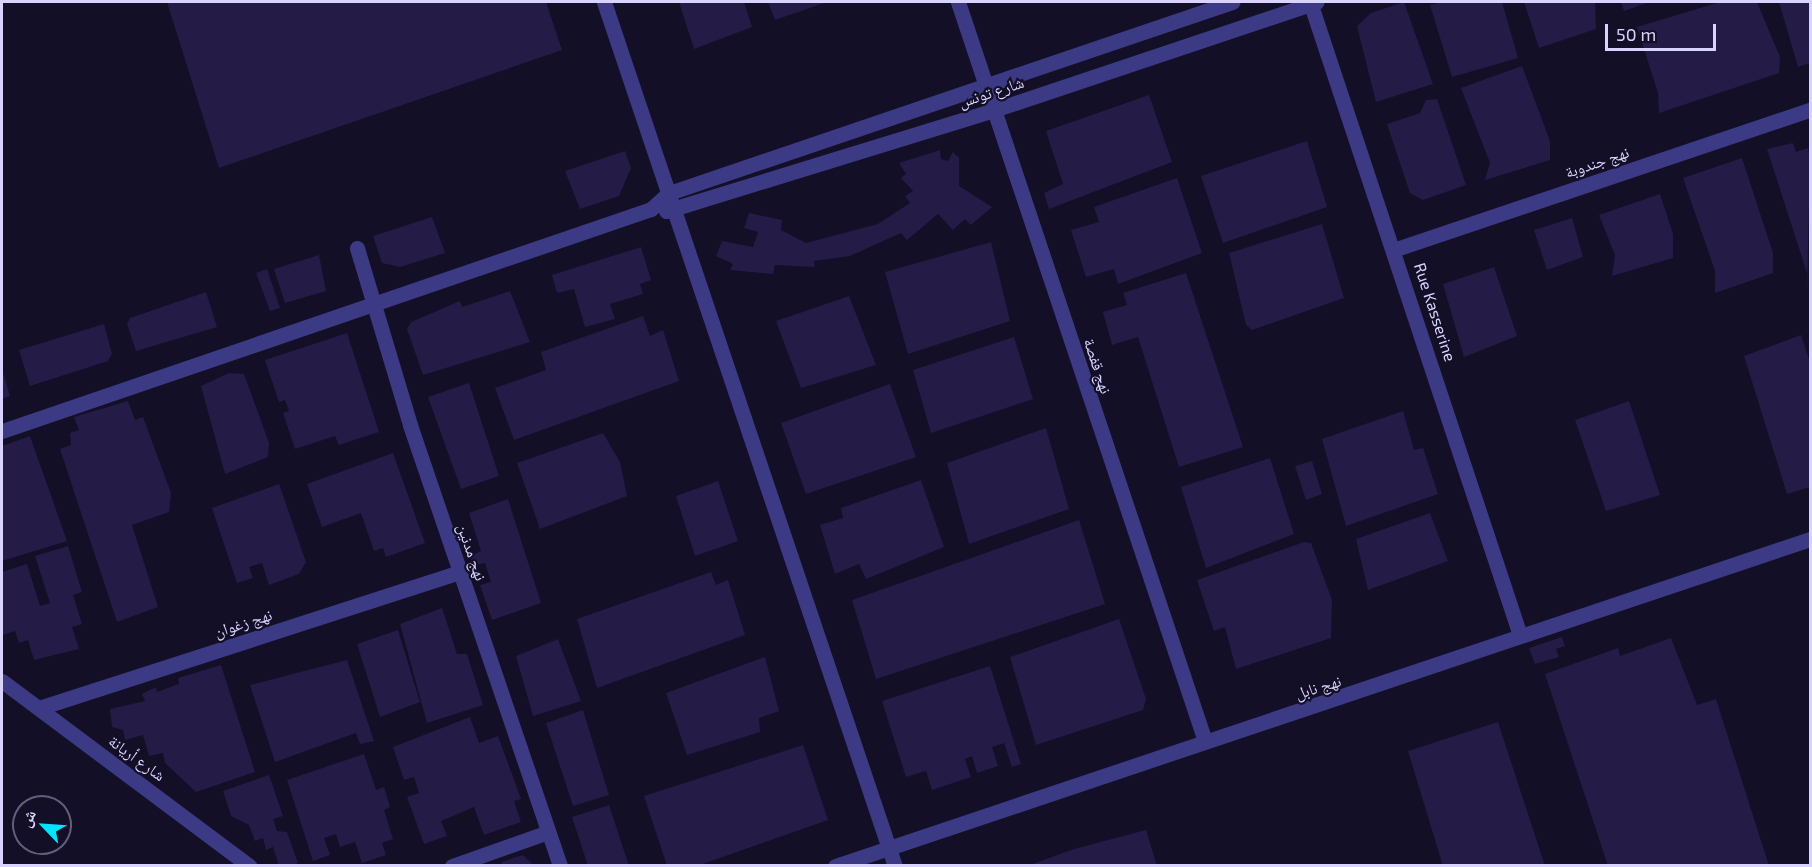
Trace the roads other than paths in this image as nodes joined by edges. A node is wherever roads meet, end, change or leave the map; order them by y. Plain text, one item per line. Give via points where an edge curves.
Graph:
1 (604, 2) edge
2 (958, 2) edge
3 (1232, 2) edge
4 (1312, 2) edge
5 (987, 85) junction
6 (993, 110) junction
7 (1810, 110) edge
8 (669, 193) junction
9 (651, 209) junction
10 (675, 212) junction
11 (357, 248) dead end
12 (1396, 249) junction
13 (374, 301) junction
14 (2, 431) edge
15 (1810, 539) edge
16 (459, 572) junction
17 (1520, 635) junction
18 (2, 681) edge
19 (39, 708) junction
20 (1205, 741) junction
21 (548, 832) junction
22 (889, 846) junction
23 (249, 866) edge
24 (452, 866) edge
25 (560, 866) edge
26 (835, 866) edge
27 (896, 866) edge

1 - 8 street
2 - 5 street, نهج قفصة
3 - 5 street, شارع تونس
4 - 6 street, شارع تونس
4 - 12 street, Rue Kasserine
5 - 6 street, نهج قفصة
5 - 8 street, شارع تونس
6 - 10 street, شارع تونس
6 - 20 street, نهج قفصة
7 - 12 street, نهج جندوبة
8 - 9 street
8 - 10 street
9 - 10 street
9 - 13 street
10 - 22 street
11 - 13 street, نهج مدنين
12 - 17 street, Rue Kasserine
13 - 14 street
13 - 16 street, نهج مدنين
15 - 17 street, نهج نابل
16 - 19 street, نهج زغوان
16 - 21 street, نهج مدنين
17 - 20 street, نهج نابل
18 - 19 street, شارع أريانة
19 - 23 street, شارع أريانة
20 - 22 street, نهج نابل
21 - 24 street
21 - 25 street, نهج مدنين
22 - 26 street, نهج نابل
22 - 27 street

